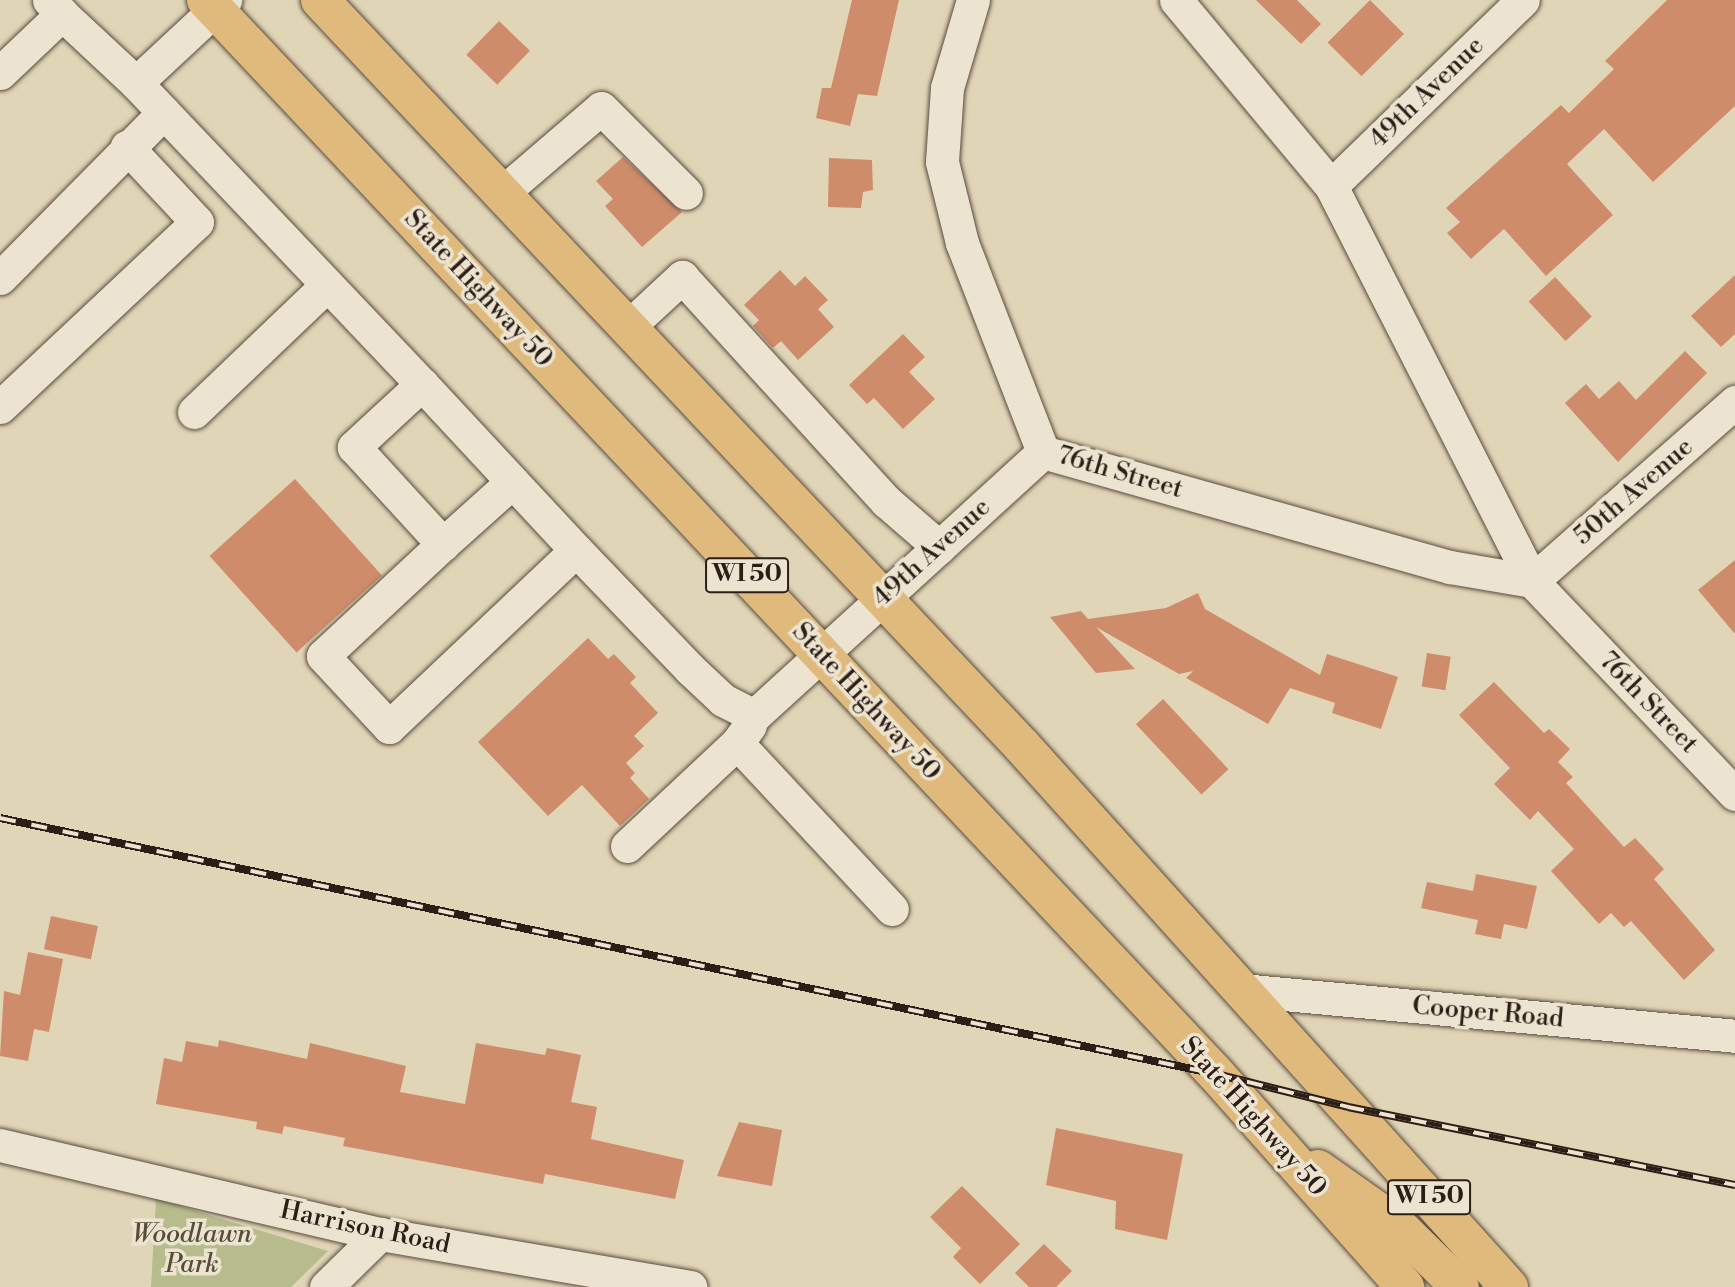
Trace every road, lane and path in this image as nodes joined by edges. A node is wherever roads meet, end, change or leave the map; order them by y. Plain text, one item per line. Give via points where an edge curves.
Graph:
1 (320, 0) edge
2 (972, 0) edge
3 (1176, 0) edge
4 (1523, 0) edge
5 (215, 3) edge
6 (56, 7) edge
7 (0, 73) edge
8 (136, 83) junction
9 (164, 111) junction
10 (127, 148) junction
11 (1331, 186) junction
12 (502, 193) junction
13 (687, 194) dead end
14 (0, 278) edge
15 (327, 285) junction
16 (628, 327) junction
17 (422, 384) junction
18 (1735, 402) edge
19 (0, 407) edge
20 (194, 412) dead end
21 (1043, 452) junction
22 (512, 482) junction
23 (443, 544) junction
24 (939, 547) junction
25 (576, 550) junction
26 (1532, 581) junction
27 (883, 598) junction
28 (821, 654) junction
29 (746, 729) junction
30 (1735, 794) edge
31 (627, 846) dead end
32 (892, 909) dead end
33 (1241, 990) junction
34 (1735, 1036) edge
35 (1278, 1143) junction
36 (0, 1145) edge
37 (380, 1234) junction
38 (326, 1287) edge
39 (691, 1287) edge
40 (1405, 1287) edge
41 (1460, 1287) edge
42 (1509, 1287) edge

1 - 12 main road, WI 50
2 - 21 street, 76th Street via 947,88 942,162 962,243
3 - 11 street, 76th Street
4 - 11 street, 49th Avenue
5 - 8 street
5 - 28 main road, State Highway 50 / WI 50
6 - 7 street
6 - 8 street
8 - 9 street
9 - 10 street
9 - 15 street
10 - 14 street
10 - 19 street via 197,222
11 - 26 street, 76th Street
12 - 13 street via 601,108
12 - 16 main road, WI 50
15 - 17 street
15 - 20 street
16 - 24 street via 682,277 887,502
16 - 27 main road, WI 50
17 - 22 street
17 - 23 street via 354,447
18 - 26 street, 50th Avenue
21 - 24 street, 49th Avenue
21 - 26 street, 76th Street via 1450,567
22 - 23 street
22 - 25 street
23 - 25 street via 323,656 389,727
24 - 27 street, 49th Avenue
25 - 29 street via 731,706
26 - 30 street, 76th Street
27 - 28 street, 49th Avenue
27 - 33 main road, WI 50
28 - 29 street, 49th Avenue
28 - 35 main road, State Highway 50 / WI 50
29 - 31 street, 49th Avenue
29 - 32 street
33 - 34 street, Cooper Road
33 - 42 main road, WI 50
35 - 40 main road, State Highway 50 / WI 50
35 - 41 main road via 1354,1191
36 - 37 street, Harrison Road
37 - 38 street
37 - 39 street, Harrison Road

